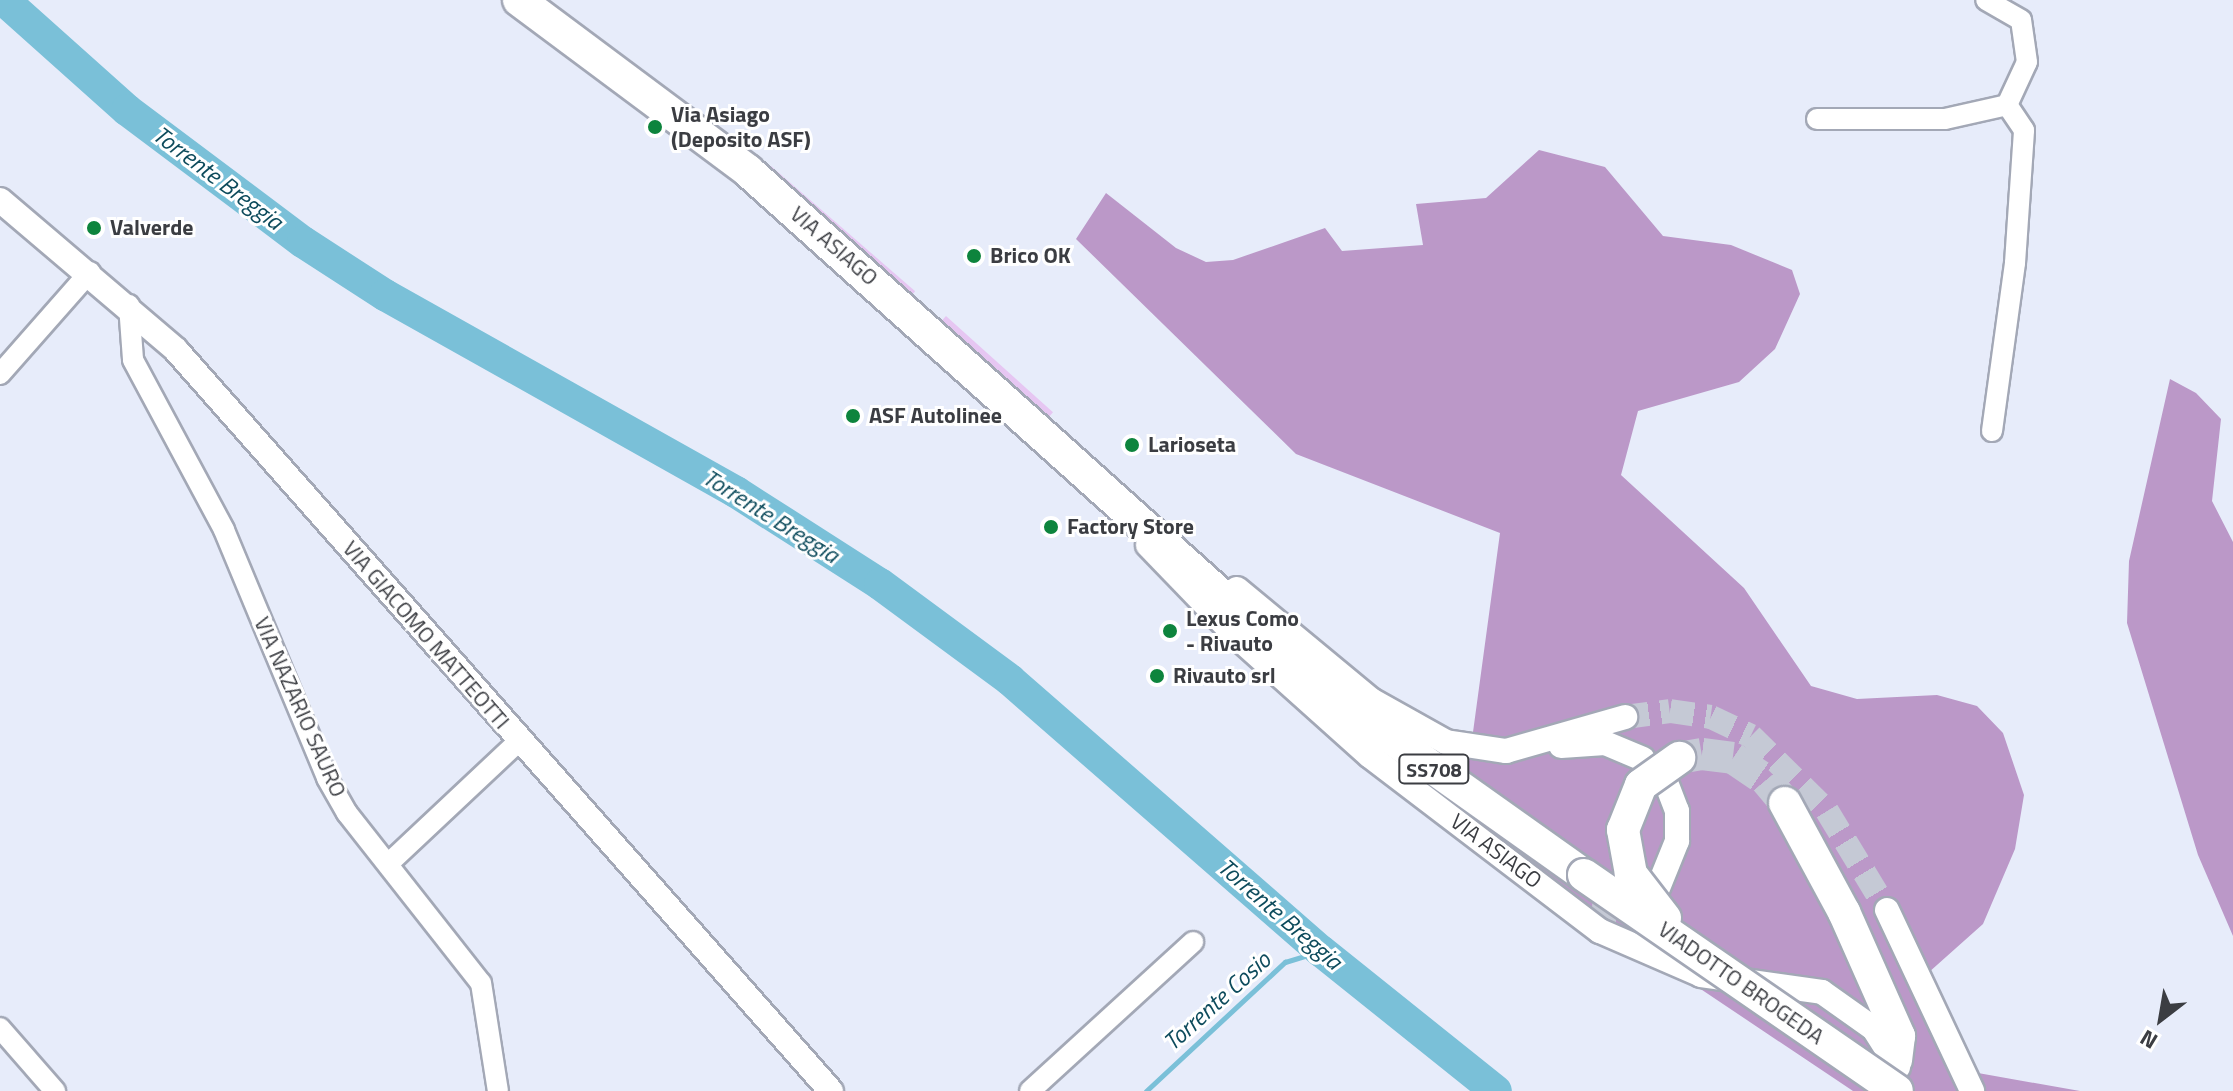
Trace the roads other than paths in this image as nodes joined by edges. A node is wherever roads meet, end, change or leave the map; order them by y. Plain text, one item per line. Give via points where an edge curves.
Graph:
1 (519, 0) edge
2 (1986, 0) edge
3 (2007, 105) junction
4 (1817, 119) dead end
5 (0, 200) edge
6 (90, 272) junction
7 (129, 305) junction
8 (0, 374) edge
9 (1992, 431) dead end
10 (1130, 515) junction
11 (1625, 717) tunnel mouth
12 (519, 741) junction
13 (1506, 751) junction
14 (1643, 759) dead end
15 (1672, 770) joint
16 (1785, 803) tunnel mouth
17 (388, 864) junction
18 (1658, 888) dead end
19 (1557, 898) junction
20 (1592, 910) tunnel mouth
21 (1887, 910) tunnel mouth
22 (1193, 942) dead end
23 (1687, 945) junction
24 (0, 1028) edge
25 (1897, 1076) edge
26 (55, 1091) edge
27 (498, 1091) edge
28 (831, 1091) edge
29 (1030, 1091) edge
30 (1906, 1091) edge
31 (1972, 1091) edge

1 - 10 main road, VIA ASIAGO via 741,165
2 - 3 street via 2021,20 2027,62
3 - 4 street via 1945,119
3 - 9 street via 2024,130 2015,263
5 - 6 street, VIA GIACOMO MATTEOTTI
6 - 7 street, VIA GIACOMO MATTEOTTI
6 - 8 street
7 - 12 street, VIA GIACOMO MATTEOTTI via 176,350
7 - 17 street, VIA NAZARIO SAURO via 133,360 224,530 327,778
10 - 13 street, VIA ASIAGO / SS708 via 1170,536 1402,722 1446,742
10 - 19 street, VIA ASIAGO / SS708 via 1155,557 1338,728
10 - 23 main road, VIADOTTO BROGEDA / SS708, bridge via 1339,701
11 - 13 street, VIA ASIAGO / SS708
12 - 17 street
12 - 28 street, VIA GIACOMO MATTEOTTI
13 - 14 street, SS708 via 1605,743
15 - 18 street, SS708 via 1677,841
15 - 23 main road, SS708, bridge via 1652,774 1635,794 1624,820 1624,845 1640,890
16 - 25 main road, SS708 via 1838,899 1899,1036
17 - 27 street, VIA NAZARIO SAURO via 481,983
19 - 20 street, SS708
19 - 25 street, VIA ASIAGO / SS708 via 1611,938 1674,967 1822,992 1874,1029
21 - 31 street
22 - 29 street
23 - 25 main road, VIADOTTO BROGEDA / SS708, bridge
24 - 26 street
25 - 30 street, VIA ASIAGO / SS708

